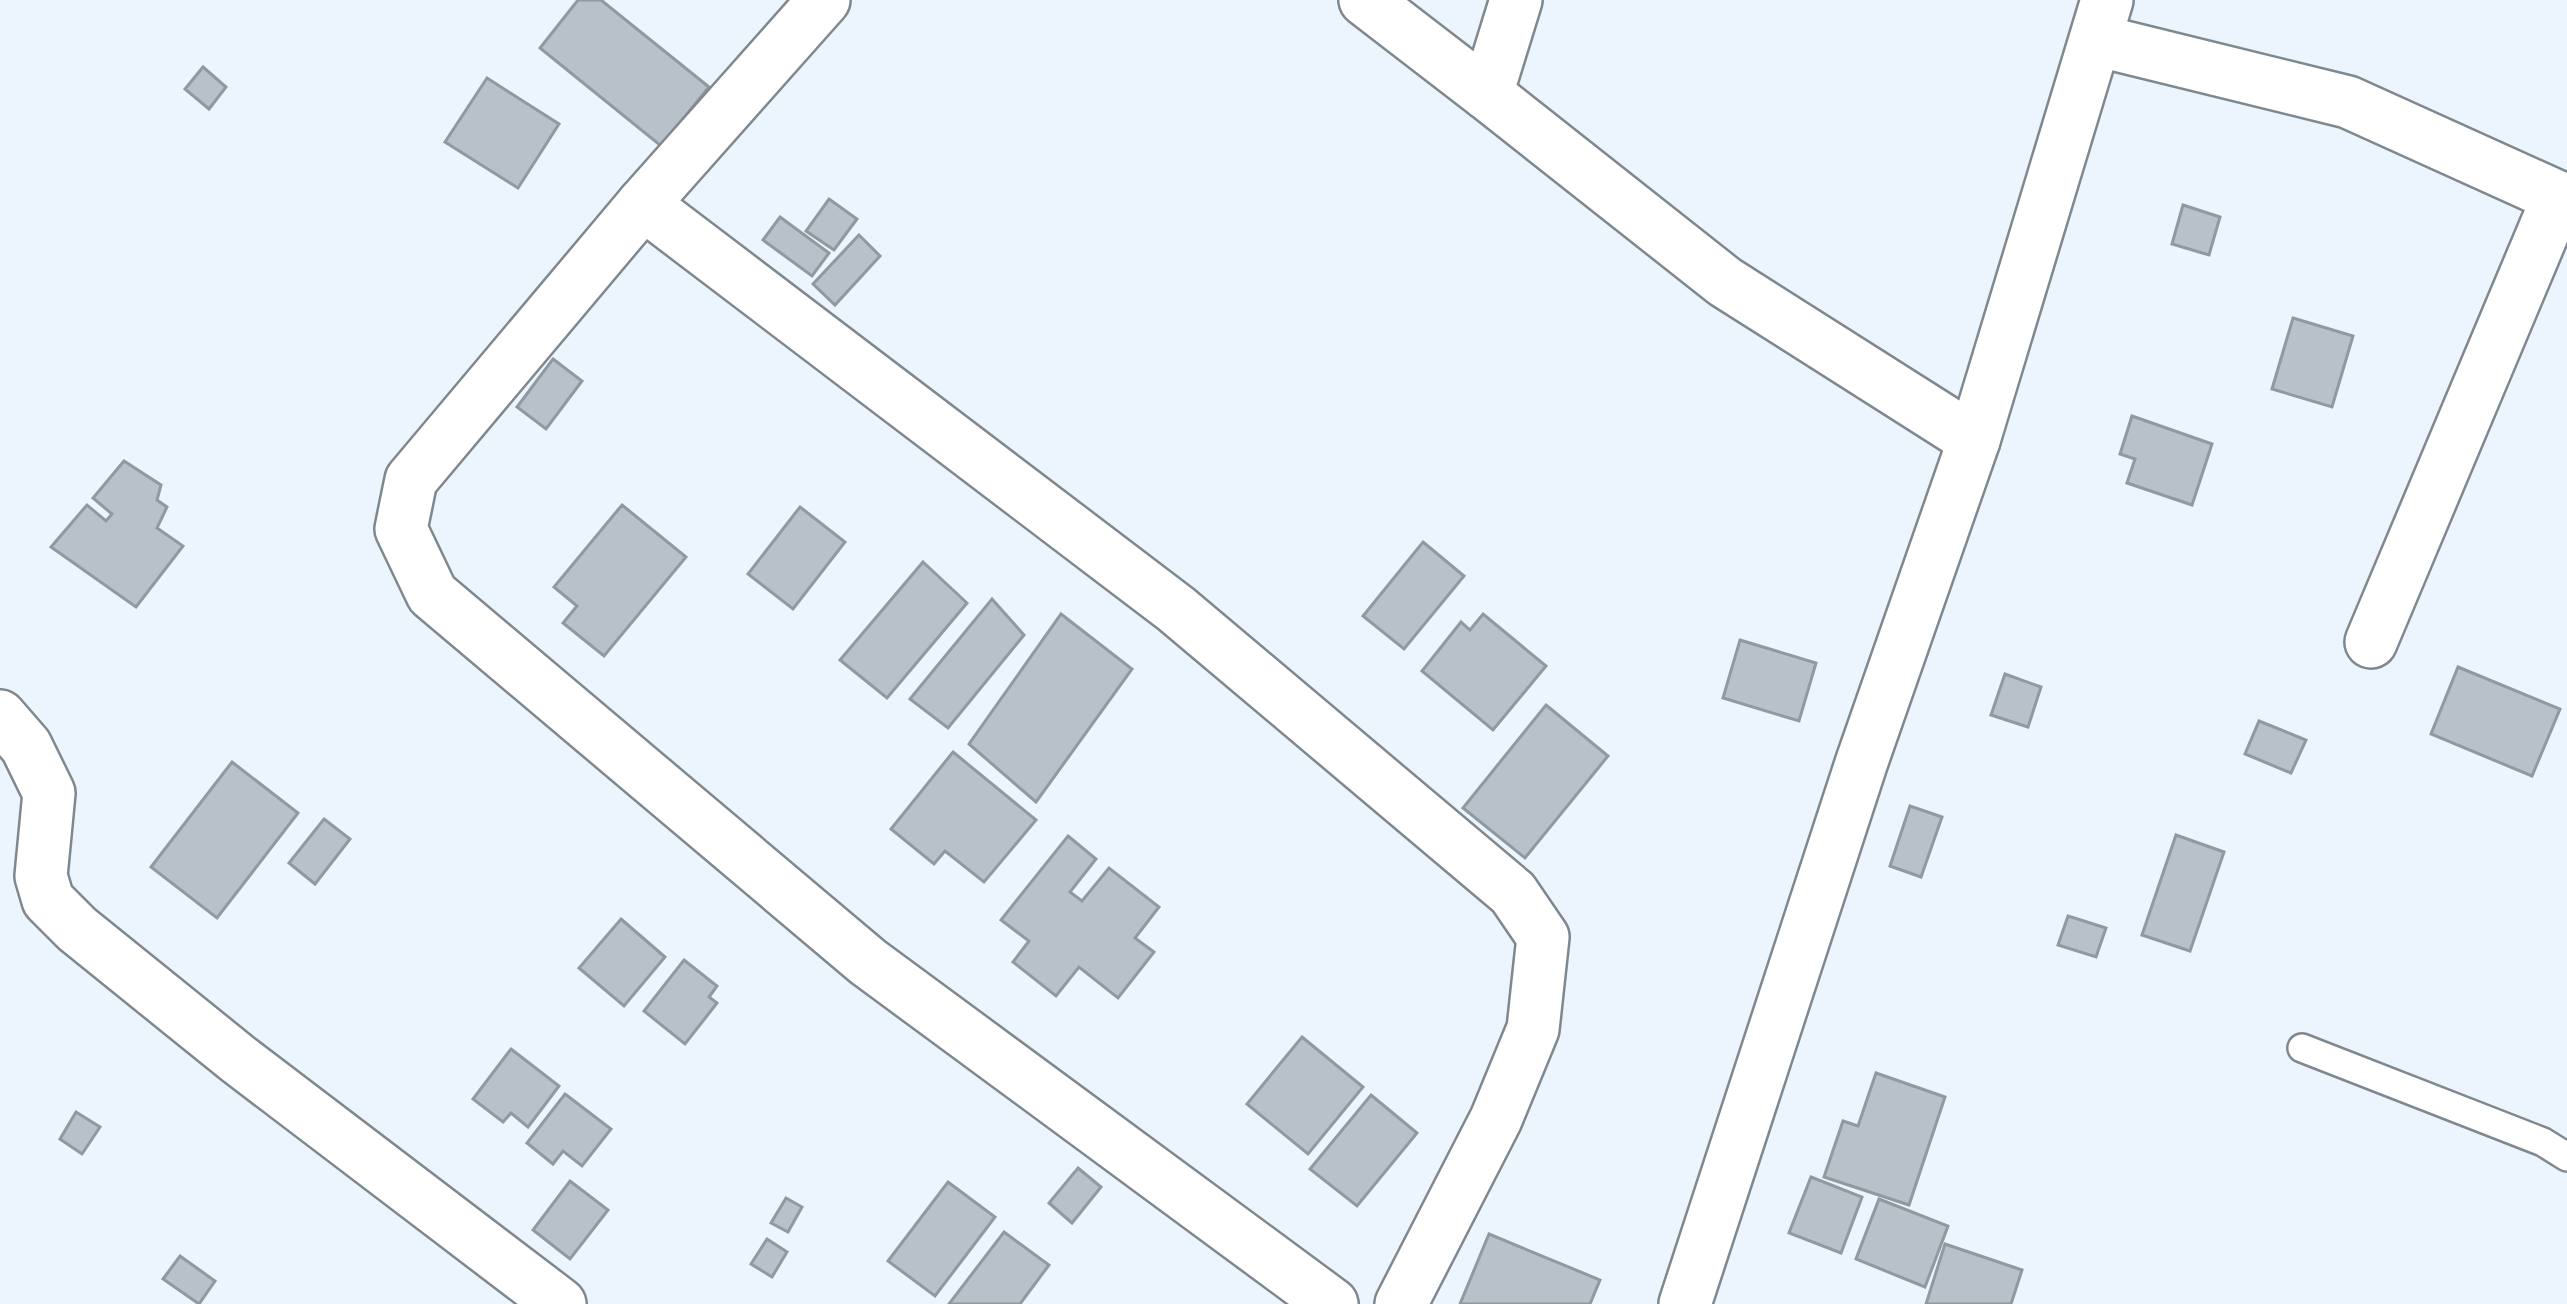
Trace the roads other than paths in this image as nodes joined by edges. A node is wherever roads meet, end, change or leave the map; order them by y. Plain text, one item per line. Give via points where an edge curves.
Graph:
1 (824, 0) edge
2 (1365, 0) edge
3 (1516, 0) edge
4 (2102, 20) edge
5 (1487, 94) junction
6 (2563, 199) edge
7 (643, 204) junction
8 (1974, 440) junction
9 (2372, 642) dead end
10 (0, 716) edge
11 (2302, 1048) dead end
12 (2567, 1157) edge
13 (560, 1304) edge
14 (1332, 1304) edge
15 (1401, 1304) edge
16 (1685, 1304) edge

1 - 7 street
2 - 5 street
3 - 5 street
4 - 6 street via 2348,102
4 - 8 street
5 - 8 street via 1725,282
6 - 9 street
7 - 14 street via 411,480 401,529 433,594 868,962
7 - 15 street via 1177,609 1514,893 1543,938 1534,1028
8 - 16 street
10 - 13 street via 49,793 41,876 48,900 238,1059
11 - 12 lane

